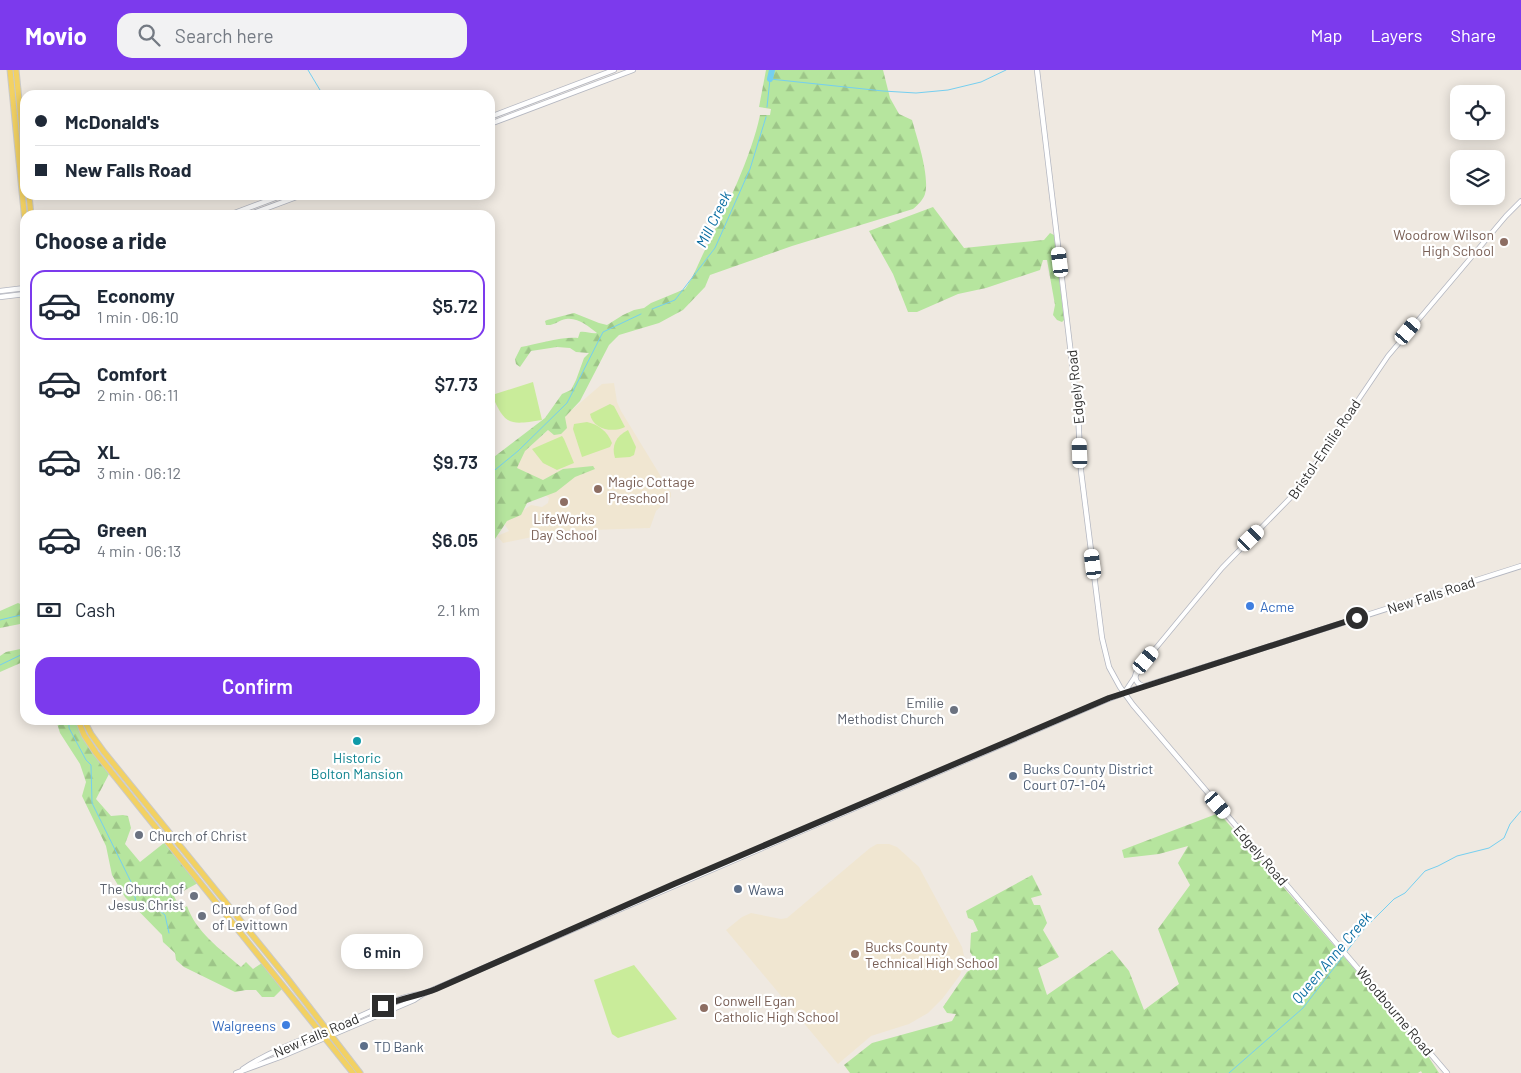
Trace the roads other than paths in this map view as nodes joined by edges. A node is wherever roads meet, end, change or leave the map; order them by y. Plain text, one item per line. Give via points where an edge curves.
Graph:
1 (10, 70) edge
2 (16, 70) edge
3 (614, 70) edge
4 (633, 70) edge
5 (1037, 70) edge
6 (20, 110) edge
7 (495, 115) edge
8 (495, 122) edge
9 (20, 171) edge
10 (270, 200) edge
11 (288, 200) edge
12 (1521, 201) edge
13 (243, 210) edge
14 (262, 210) edge
15 (20, 289) edge
16 (0, 291) edge
17 (20, 295) edge
18 (0, 297) edge
19 (1521, 566) edge
20 (1136, 673) junction
21 (1144, 686) junction
22 (1124, 693) junction
23 (80, 725) edge
24 (86, 725) edge
25 (1322, 926) joint
26 (423, 994) junction
27 (328, 1030) junction
28 (322, 1032) junction
29 (329, 1036) junction
30 (238, 1072) edge
31 (353, 1073) edge
32 (360, 1073) edge
33 (1447, 1073) edge

1 - 9 main road
2 - 6 main road
3 - 7 main road
4 - 8 main road
5 - 22 main road, Edgely Road via 1069,331 1098,611 1107,661
10 - 13 main road
11 - 14 main road
12 - 20 street, Bristol-Emilie Road via 1388,356 1296,492 1222,568
15 - 16 main road
17 - 18 main road
19 - 21 main road, New Falls Road
20 - 21 main road via 1137,682
20 - 22 street, Bristol-Emilie Road
21 - 22 main road, New Falls Road
22 - 25 main road, Edgely Road
22 - 26 main road, New Falls Road
23 - 28 main road via 96,753
24 - 27 main road via 104,752
25 - 33 main road, Woodbourne Road
26 - 27 main road, New Falls Road via 404,998
26 - 29 main road, New Falls Road
27 - 28 main road, New Falls Road
27 - 29 main road
28 - 29 main road
28 - 30 main road, New Falls Road
29 - 30 main road, New Falls Road
29 - 31 main road
29 - 32 main road

